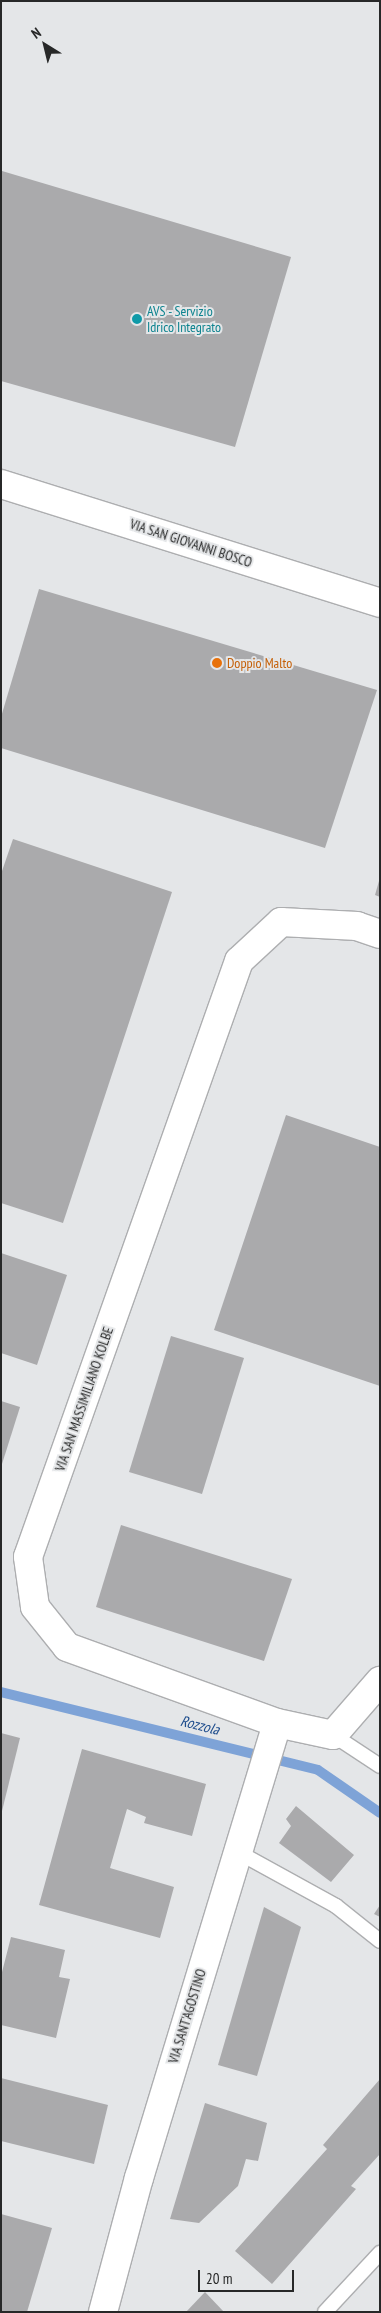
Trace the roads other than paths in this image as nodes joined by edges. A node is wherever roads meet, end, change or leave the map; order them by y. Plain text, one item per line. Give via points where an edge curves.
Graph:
1 (1, 484) edge
2 (380, 603) edge
3 (380, 934) edge
4 (380, 1681) edge
5 (274, 1735) junction
6 (333, 1735) junction
7 (380, 1766) edge
8 (236, 1851) junction
9 (380, 1942) edge
10 (380, 2253) edge
11 (103, 2312) edge
12 (325, 2312) edge

1 - 2 street, VIA SAN GIOVANNI BOSCO
3 - 5 street, VIA SAN MASSIMILIANO KOLBE via 357,926 281,922 239,961 28,1558 34,1607 67,1647
4 - 6 street
5 - 6 street, VIA SAN MASSIMILIANO KOLBE
5 - 8 street, VIA SANT'AGOSTINO
6 - 7 lane
8 - 9 lane via 336,1906
8 - 11 street, VIA SANT'AGOSTINO
10 - 12 lane

